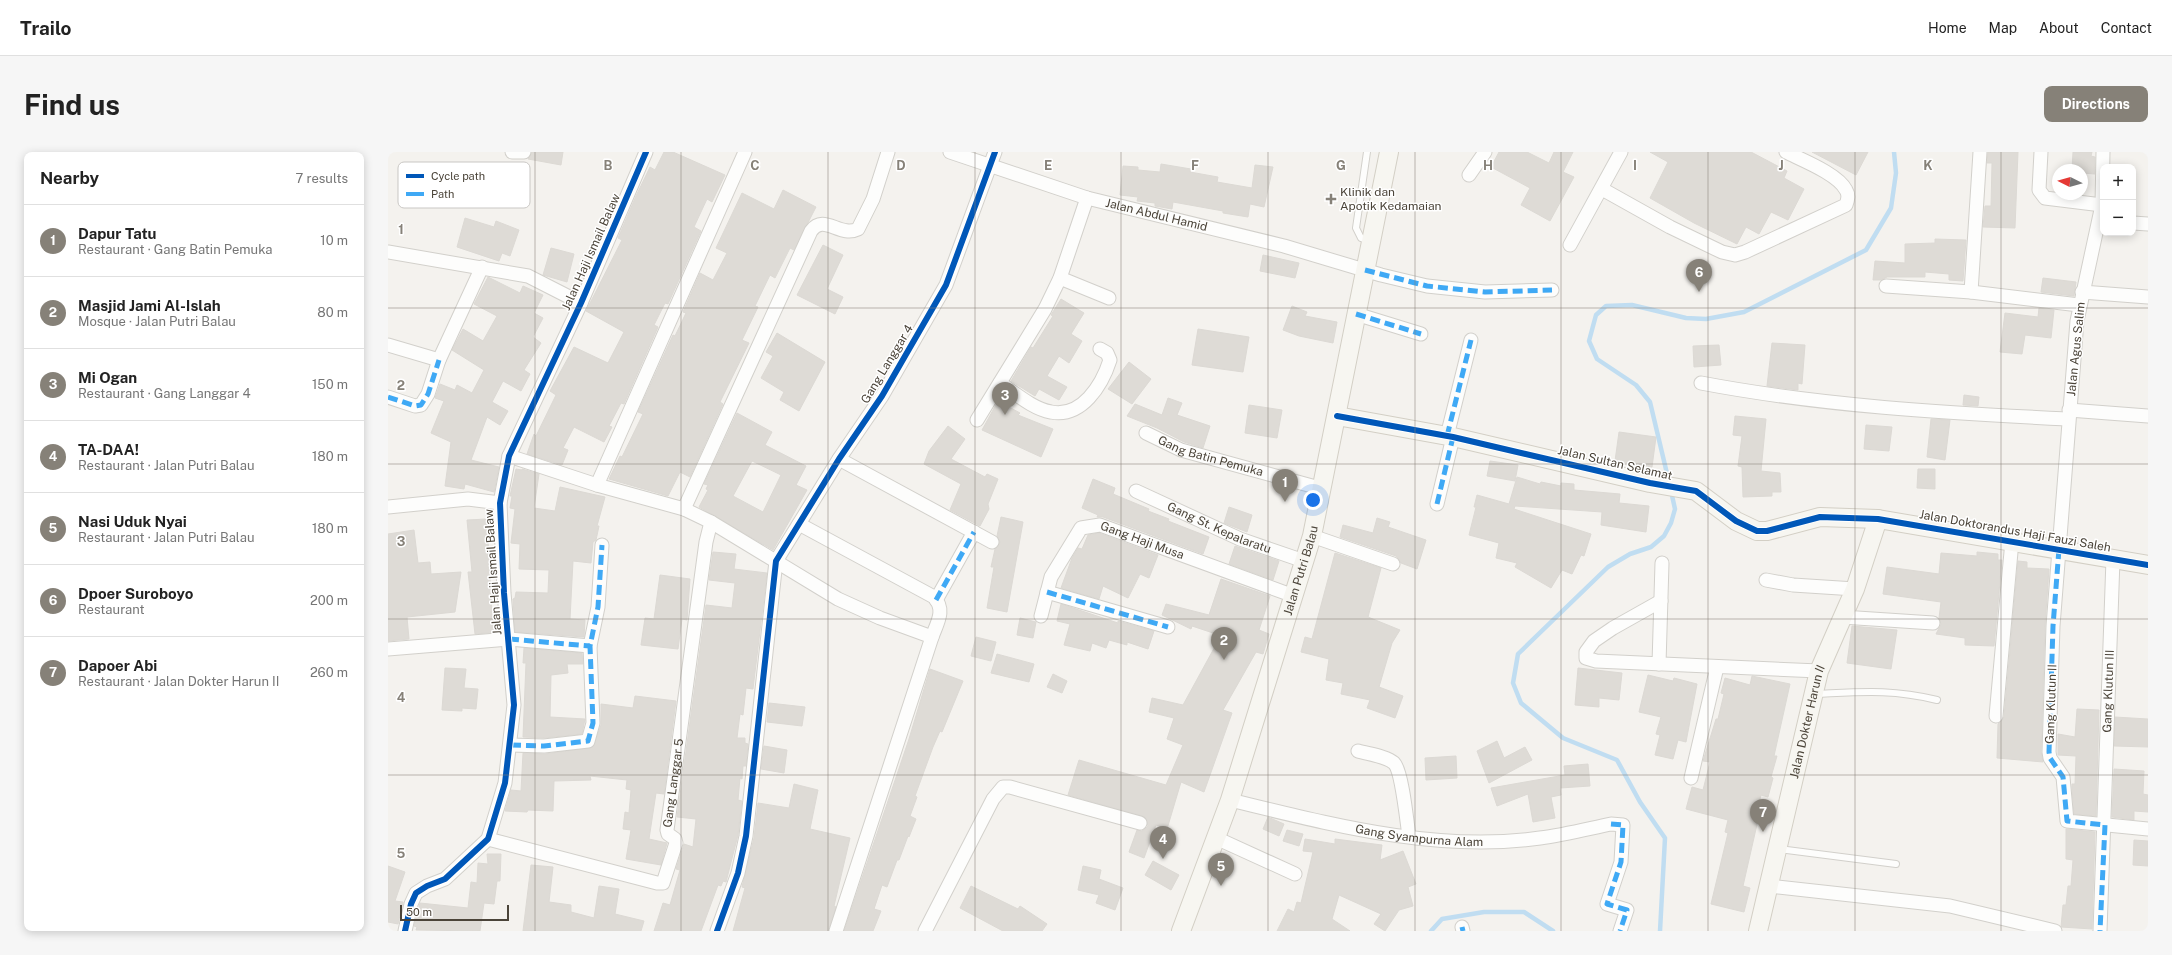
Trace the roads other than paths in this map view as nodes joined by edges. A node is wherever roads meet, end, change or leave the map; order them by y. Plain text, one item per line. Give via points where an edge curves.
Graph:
1 (512, 152) edge
2 (524, 152) edge
3 (646, 152) edge
4 (746, 152) edge
5 (888, 152) edge
6 (950, 152) edge
7 (995, 152) edge
8 (1366, 152) edge
9 (1389, 152) edge
10 (1485, 152) edge
11 (1621, 152) edge
12 (1786, 152) edge
13 (1980, 152) edge
14 (2041, 152) edge
15 (2103, 152) edge
16 (992, 165) junction
17 (1469, 175) dead end
18 (1602, 189) junction
19 (1087, 198) junction
20 (2102, 200) edge
21 (2100, 205) edge
22 (2136, 223) edge
23 (2100, 224) edge
24 (2148, 224) edge
25 (1371, 242) junction
26 (1570, 245) dead end
27 (391, 255) edge
28 (482, 267) junction
29 (1365, 270) junction
30 (1060, 278) junction
31 (1886, 286) dead end
32 (1552, 290) dead end
33 (1971, 292) junction
34 (2082, 292) junction
35 (2148, 297) edge
36 (1109, 298) dead end
37 (581, 304) junction
38 (2079, 306) junction
39 (1356, 314) junction
40 (1421, 334) dead end
41 (1471, 340) dead end
42 (388, 345) edge
43 (1100, 349) dead end
44 (439, 360) junction
45 (1000, 383) junction
46 (1701, 383) dead end
47 (388, 397) edge
48 (2068, 415) junction
49 (1337, 416) junction
50 (2148, 416) edge
51 (977, 420) dead end
52 (1146, 433) dead end
53 (1450, 437) junction
54 (509, 456) junction
55 (839, 459) junction
56 (597, 485) junction
57 (1323, 489) junction
58 (1136, 491) dead end
59 (500, 503) junction
60 (1436, 504) dead end
61 (388, 507) edge
62 (684, 509) junction
63 (1878, 519) junction
64 (711, 522) junction
65 (799, 524) junction
66 (974, 532) junction
67 (1312, 536) junction
68 (2012, 541) junction
69 (992, 542) dead end
70 (602, 544) dead end
71 (2059, 548) junction
72 (2113, 559) junction
73 (776, 561) junction
74 (1304, 561) junction
75 (1662, 563) dead end
76 (1393, 564) dead end
77 (2148, 565) edge
78 (1766, 580) dead end
79 (1855, 589) junction
80 (1047, 592) junction
81 (1294, 596) junction
82 (936, 600) junction
83 (1661, 601) junction
84 (1041, 616) dead end
85 (1842, 617) junction
86 (1933, 623) dead end
87 (1168, 627) dead end
88 (932, 637) junction
89 (509, 639) junction
90 (590, 646) junction
91 (388, 649) edge
92 (1659, 664) junction
93 (1717, 667) junction
94 (1819, 671) junction
95 (1813, 694) junction
96 (1937, 700) dead end
97 (1996, 716) dead end
98 (511, 745) junction
99 (1358, 751) dead end
100 (1691, 778) dead end
101 (1230, 800) junction
102 (1140, 823) dead end
103 (2105, 824) junction
104 (2148, 830) edge
105 (1409, 836) junction
106 (1216, 838) junction
107 (488, 839) junction
108 (1778, 849) junction
109 (1896, 864) dead end
110 (1295, 874) dead end
111 (1769, 886) junction
112 (404, 931) edge
113 (717, 931) edge
114 (836, 931) edge
115 (925, 931) edge
116 (1181, 931) edge
117 (1620, 931) edge
118 (1758, 931) edge
119 (2055, 931) edge
120 (2100, 931) edge

1 - 2 street
3 - 37 street, Jalan Haji Ismail Balaw
4 - 56 street
5 - 62 street via 873,199 858,229 848,232 820,224 811,232
6 - 16 street, Jalan Abdul Hamid
7 - 16 street, Gang Langgar 4
8 - 25 lane via 1356,228 1361,238
9 - 25 street, Jalan Putri Balau
10 - 17 street
11 - 18 street
12 - 18 street via 1835,178 1846,188 1846,205 1745,252 1722,252 1670,227
13 - 33 street
14 - 21 street via 2039,190 2042,196
15 - 20 street, Jalan Agus Salim
16 - 19 street, Jalan Abdul Hamid
16 - 55 street, Gang Langgar 4 via 946,285 882,396
18 - 26 street
19 - 29 street, Jalan Abdul Hamid via 1284,246
19 - 30 street
22 - 24 street
23 - 34 street, Jalan Agus Salim
25 - 29 street, Jalan Putri Balau
27 - 28 street
28 - 37 street via 528,276
28 - 44 street
29 - 32 street, Jalan Abdul Hamid via 1434,287 1485,292
29 - 39 street, Jalan Putri Balau
30 - 36 street
30 - 45 street via 1045,309
31 - 33 street
33 - 38 street
34 - 35 street
34 - 38 street, Jalan Agus Salim
37 - 54 street, Jalan Haji Ismail Balaw
38 - 48 street, Jalan Agus Salim
39 - 40 street
39 - 49 street, Jalan Putri Balau
41 - 53 street
42 - 44 street
43 - 45 street via 1107,353 1110,360 1105,375 1086,402 1069,412 1051,412 1039,408
44 - 47 street via 428,394 421,405 415,406
45 - 51 street
46 - 48 street via 1751,393 1964,414
48 - 50 street
48 - 71 street, Jalan Agus Salim
49 - 53 street, Jalan Sultan Selamat
49 - 57 street, Jalan Putri Balau
52 - 57 street, Gang Batin Pemuka via 1182,450
53 - 60 street
53 - 63 street, Jalan Sultan Selamat via 1650,483 1696,491 1736,521 1757,531 1767,531 1820,517
54 - 56 street
54 - 59 street, Jalan Haji Ismail Balaw
55 - 65 street, Gang Langgar 4
55 - 66 street
56 - 62 street
57 - 67 street, Jalan Putri Balau
58 - 74 street, Gang St. Kepalaratu via 1240,539
59 - 61 street via 468,499
59 - 89 street, Jalan Haji Ismail Balaw
62 - 64 street
63 - 68 street, Jalan Doktorandus Haji Fauzi Saleh
63 - 79 street, Jalan Dokter Harun II
64 - 73 street
64 - 107 street, Gang Langgar 5 via 705,550 668,830 668,834 676,843 663,883
65 - 73 street, Gang Langgar 4
65 - 82 street
66 - 69 street
66 - 82 street
67 - 74 street, Jalan Putri Balau
67 - 76 street
68 - 71 street, Jalan Doktorandus Haji Fauzi Saleh
68 - 97 street
70 - 90 street via 598,607
71 - 72 street, Jalan Doktorandus Haji Fauzi Saleh
71 - 103 street, Gang Klutun II via 2053,626 2050,758 2063,777 2067,821
72 - 77 street, Jalan Doktorandus Haji Fauzi Saleh
72 - 103 street, Gang Klutun III
73 - 88 street via 838,599
73 - 113 street via 746,836 738,873
74 - 81 street, Jalan Putri Balau
75 - 83 street
78 - 79 street via 1793,585
79 - 85 street, Jalan Dokter Harun II
80 - 81 street, Gang Haji Musa via 1051,577 1075,536 1082,528 1100,525
80 - 84 street, Gang Haji Musa
80 - 87 street
81 - 101 street, Jalan Putri Balau
82 - 88 street via 941,608 940,618
83 - 92 street
83 - 92 street via 1606,632 1594,641 1586,652 1586,658 1591,661
85 - 86 street
85 - 94 street, Jalan Dokter Harun II
88 - 114 street
89 - 90 street
89 - 91 street
89 - 98 street, Jalan Haji Ismail Balaw via 514,705
90 - 98 street via 593,723 588,741 544,746
92 - 93 street
93 - 94 street
93 - 100 street
94 - 95 street, Jalan Dokter Harun II
95 - 96 lane via 1883,691 1908,693
95 - 108 street, Jalan Dokter Harun II
98 - 107 street, Jalan Haji Ismail Balaw via 506,783
99 - 105 street via 1389,760 1396,766 1402,787
101 - 105 street, Gang Syampurna Alam via 1347,828
101 - 106 street, Jalan Putri Balau
102 - 115 street via 1003,787 993,799
103 - 104 street, Gang Klutun II
103 - 120 street, Gang Klutun III
105 - 117 street, Gang Syampurna Alam via 1448,840 1525,839 1611,824 1623,825 1621,862 1607,904 1627,910
106 - 110 street
106 - 116 street, Jalan Putri Balau
107 - 112 street, Jalan Haji Ismail Balaw via 445,879 416,893
108 - 109 lane
108 - 111 street, Jalan Dokter Harun II
111 - 118 street, Jalan Dokter Harun II
111 - 119 street via 1950,906

